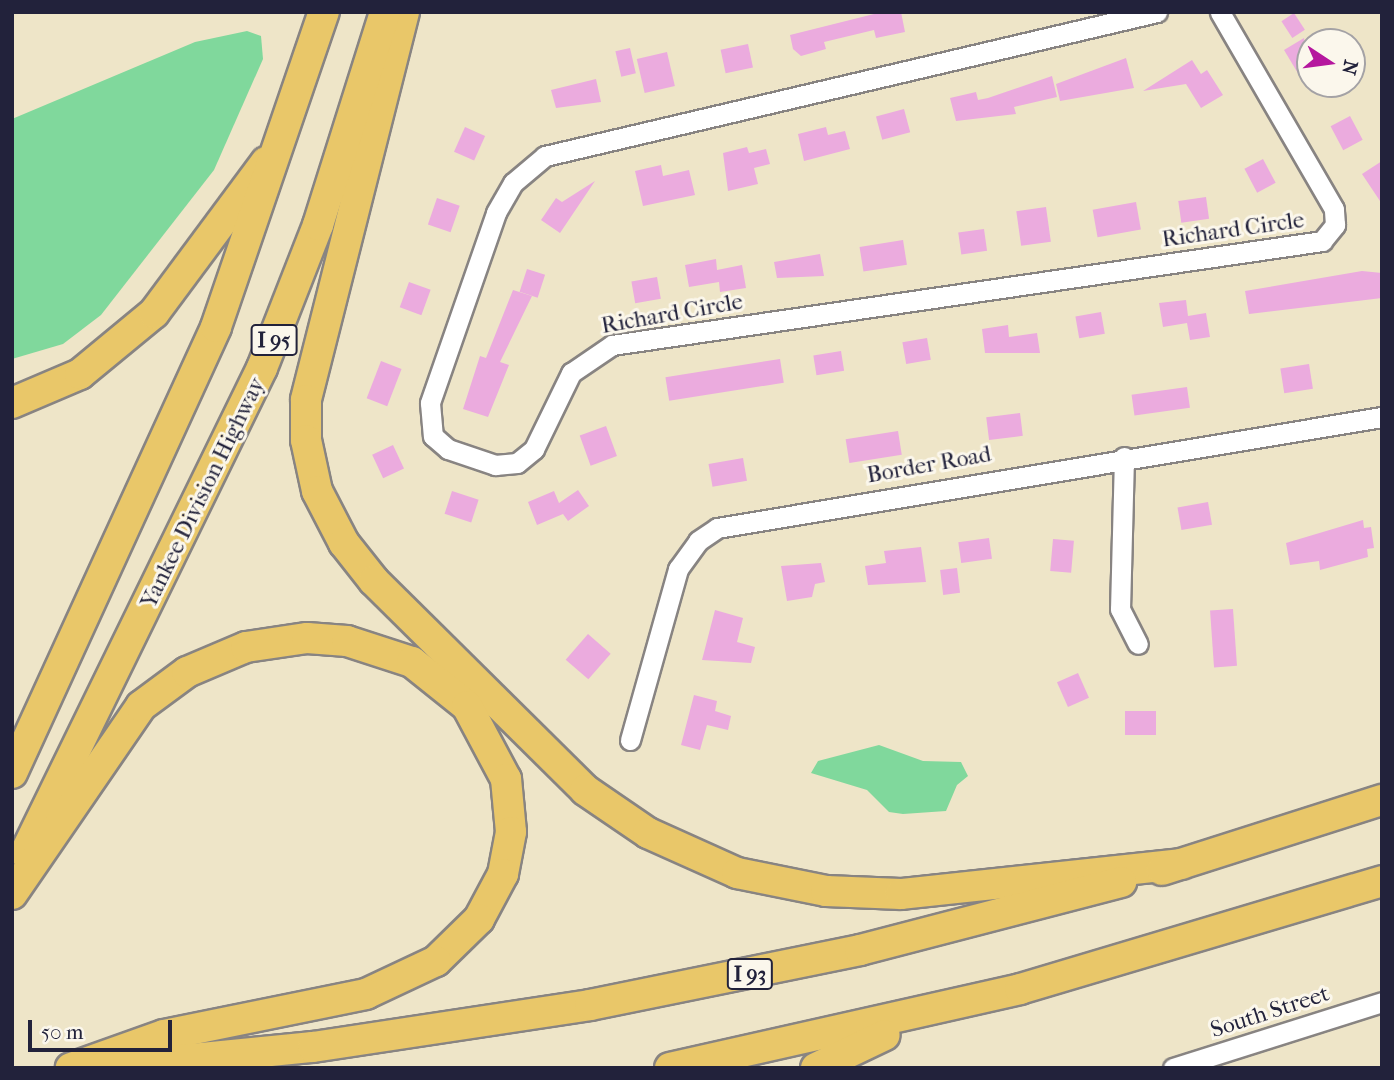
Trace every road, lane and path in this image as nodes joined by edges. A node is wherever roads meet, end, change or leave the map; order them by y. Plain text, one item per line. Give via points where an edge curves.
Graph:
1 (324, 12) edge
2 (385, 12) edge
3 (404, 12) edge
4 (1157, 12) edge
5 (1220, 12) edge
6 (288, 130) junction
7 (12, 403) edge
8 (1382, 417) edge
9 (1124, 457) junction
10 (1138, 644) dead end
11 (630, 740) dead end
12 (12, 773) edge
13 (1382, 800) edge
14 (1181, 864) junction
15 (12, 879) edge
16 (1382, 881) edge
17 (12, 894) edge
18 (1382, 1002) edge
19 (934, 1011) junction
20 (71, 1068) edge
21 (101, 1068) edge
22 (670, 1068) edge
23 (816, 1068) edge
24 (1173, 1068) edge

1 - 6 highway, I 95
2 - 15 highway, Yankee Division Highway / I 95 via 318,225 262,368
3 - 14 highway via 306,400 306,440 317,491 338,533 374,581 585,790 648,833 721,867 804,888 901,894
4 - 5 street, Richard Circle via 545,156 502,200 429,403 431,432 448,449 512,465 531,453 578,364 612,345 1322,241 1335,225 1334,209
6 - 7 highway via 210,245 155,313 80,374
6 - 12 highway, I 95 via 167,443
8 - 9 street, Border Road
9 - 10 street via 1120,609
9 - 11 street, Border Road via 717,528 678,569
13 - 14 highway, I 93
14 - 21 highway, I 93 via 928,934 657,993 368,1039
16 - 19 highway via 1145,955
17 - 20 highway via 141,706 187,672 246,647 307,638 347,641 412,662 467,706 506,779 511,832 498,887 466,935 436,961 366,994 164,1035
18 - 24 street, South Street
19 - 22 highway
19 - 23 highway

